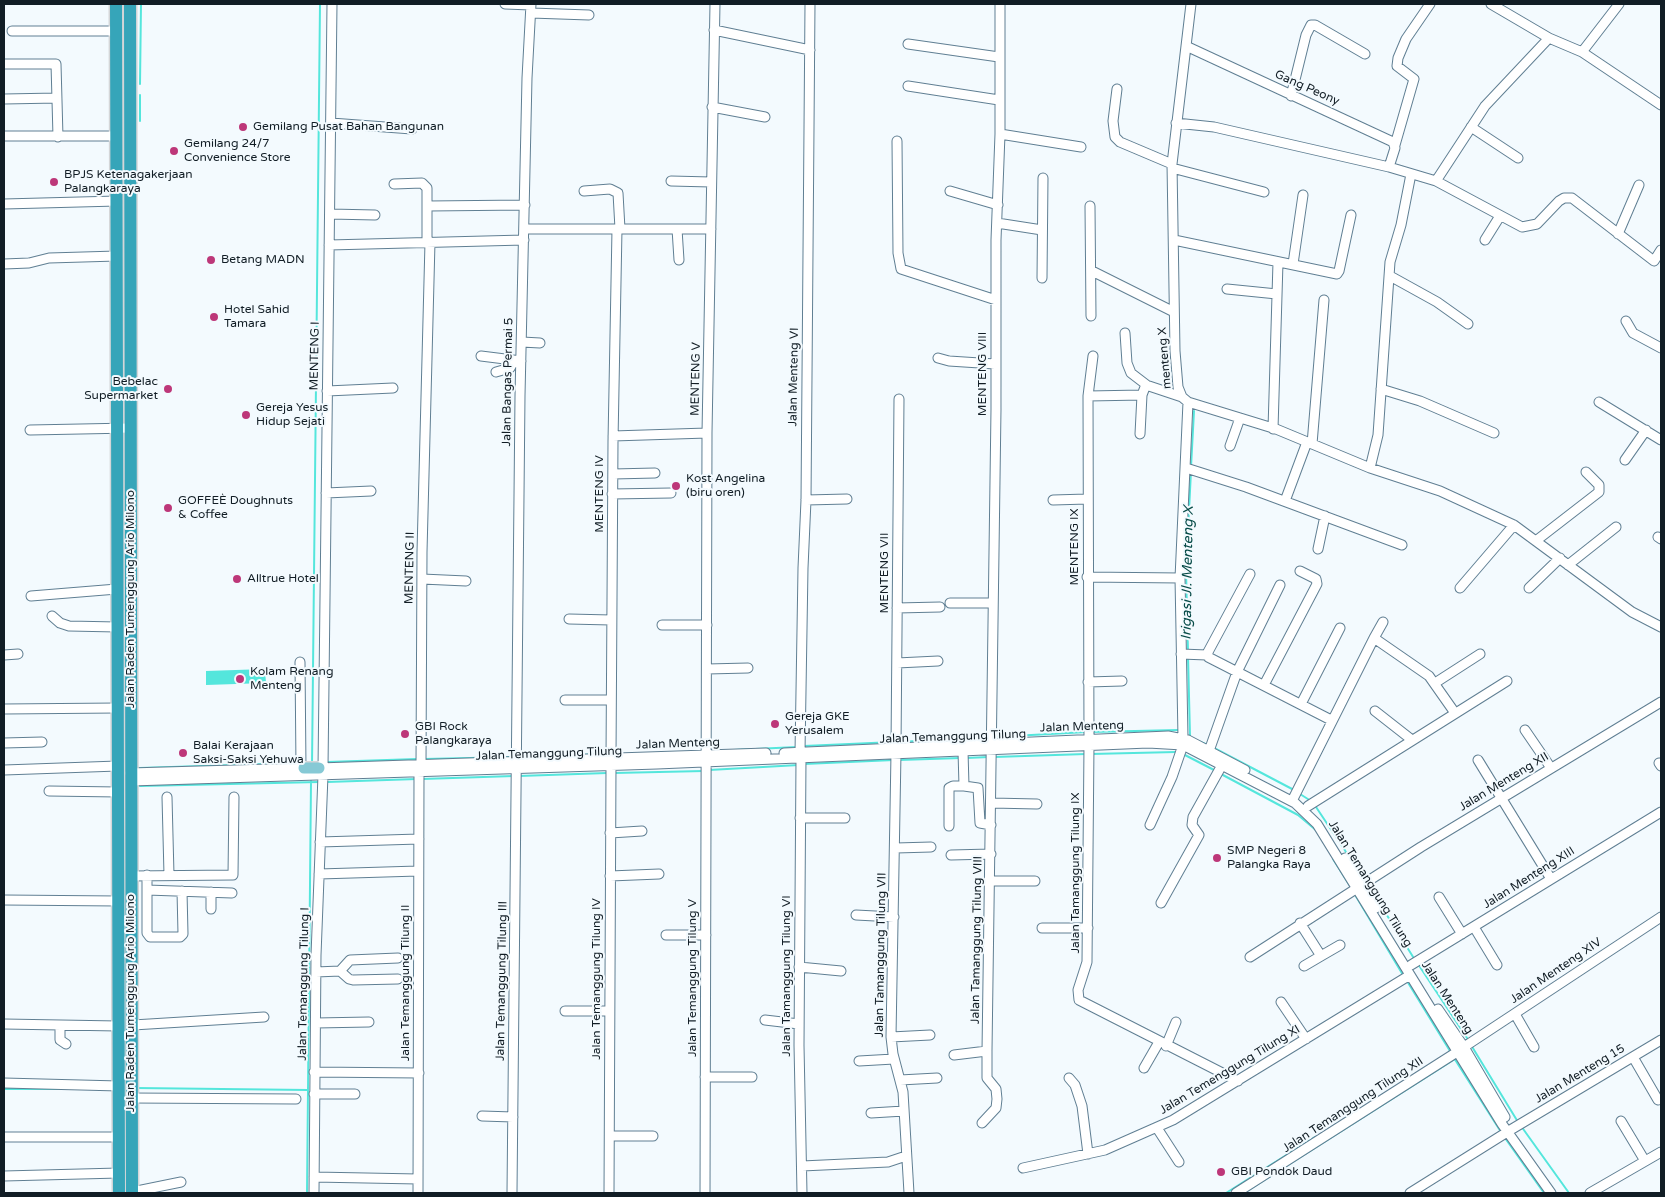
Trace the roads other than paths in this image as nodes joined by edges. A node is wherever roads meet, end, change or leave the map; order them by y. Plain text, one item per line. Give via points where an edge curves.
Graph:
1 (116, 4) edge
2 (130, 4) edge
3 (332, 4) edge
4 (504, 4) edge
5 (715, 4) edge
6 (810, 4) edge
7 (1000, 4) edge
8 (1191, 4) edge
9 (1430, 4) edge
10 (1491, 4) edge
11 (1619, 4) edge
12 (531, 7) edge
13 (589, 15) dead end
14 (116, 30) junction
15 (714, 30) junction
16 (12, 31) dead end
17 (1550, 38) junction
18 (908, 44) dead end
19 (1186, 46) junction
20 (810, 50) junction
21 (1582, 52) junction
22 (1365, 54) dead end
23 (999, 57) junction
24 (4, 64) edge
25 (908, 86) dead end
26 (1116, 89) dead end
27 (1291, 96) junction
28 (57, 98) junction
29 (4, 99) edge
30 (999, 100) junction
31 (1661, 105) edge
32 (712, 107) junction
33 (765, 117) dead end
34 (331, 123) junction
35 (1176, 123) junction
36 (1470, 127) junction
37 (412, 129) dead end
38 (1000, 134) junction
39 (4, 136) edge
40 (117, 136) junction
41 (58, 137) junction
42 (897, 141) dead end
43 (1395, 145) junction
44 (1081, 147) dead end
45 (1518, 158) dead end
46 (1172, 166) junction
47 (1389, 167) junction
48 (1411, 175) junction
49 (1043, 178) dead end
50 (671, 181) dead end
51 (712, 182) junction
52 (1436, 182) junction
53 (394, 184) dead end
54 (1639, 185) dead end
55 (584, 191) dead end
56 (950, 191) dead end
57 (1264, 192) dead end
58 (1302, 195) dead end
59 (117, 201) junction
60 (4, 204) edge
61 (525, 205) junction
62 (998, 205) junction
63 (428, 206) junction
64 (1090, 206) dead end
65 (330, 214) junction
66 (375, 215) dead end
67 (1352, 215) dead end
68 (1500, 216) junction
69 (997, 223) junction
70 (524, 229) junction
71 (619, 229) junction
72 (678, 229) junction
73 (710, 229) junction
74 (1042, 230) junction
75 (1618, 234) junction
76 (524, 240) junction
77 (1174, 240) junction
78 (1485, 240) dead end
79 (428, 242) junction
80 (329, 245) junction
81 (1661, 250) edge
82 (117, 256) junction
83 (679, 260) dead end
84 (1278, 262) junction
85 (1658, 263) edge
86 (4, 264) edge
87 (1293, 264) junction
88 (1092, 271) junction
89 (1390, 276) junction
90 (1042, 278) dead end
91 (1226, 289) dead end
92 (1277, 294) junction
93 (996, 300) junction
94 (1324, 300) dead end
95 (1174, 312) junction
96 (1091, 316) dead end
97 (1626, 321) dead end
98 (1468, 324) dead end
99 (1125, 333) dead end
100 (522, 342) junction
101 (540, 343) dead end
102 (1661, 348) edge
103 (481, 356) dead end
104 (1093, 356) dead end
105 (938, 358) dead end
106 (517, 361) junction
107 (996, 364) junction
108 (496, 372) dead end
109 (1148, 386) junction
110 (393, 388) dead end
111 (1381, 389) junction
112 (327, 391) junction
113 (1142, 395) junction
114 (1088, 396) junction
115 (898, 399) dead end
116 (1185, 400) junction
117 (1599, 402) dead end
118 (1240, 418) junction
119 (125, 428) junction
120 (1273, 429) junction
121 (30, 430) dead end
122 (1646, 430) junction
123 (708, 433) junction
124 (1494, 433) dead end
125 (1140, 434) dead end
126 (613, 436) junction
127 (1661, 440) edge
128 (1309, 443) junction
129 (1230, 446) dead end
130 (1625, 460) dead end
131 (1186, 468) junction
132 (1370, 468) junction
133 (1586, 472) dead end
134 (655, 473) dead end
135 (613, 474) junction
136 (371, 491) dead end
137 (326, 493) junction
138 (671, 493) dead end
139 (612, 494) junction
140 (847, 499) dead end
141 (1087, 499) junction
142 (806, 500) junction
143 (1053, 500) dead end
144 (1285, 501) junction
145 (1325, 516) junction
146 (1514, 525) junction
147 (1616, 527) dead end
148 (1537, 540) junction
149 (1402, 545) dead end
150 (1318, 550) dead end
151 (1564, 561) junction
152 (1300, 571) dead end
153 (1250, 574) dead end
154 (1088, 577) junction
155 (1180, 578) junction
156 (422, 579) junction
157 (466, 581) dead end
158 (1280, 586) dead end
159 (1460, 588) dead end
160 (1529, 588) dead end
161 (117, 589) junction
162 (31, 596) dead end
163 (950, 603) dead end
164 (993, 603) junction
165 (940, 607) dead end
166 (897, 608) junction
167 (52, 616) dead end
168 (569, 619) dead end
169 (611, 620) junction
170 (1383, 622) dead end
171 (662, 625) dead end
172 (707, 625) junction
173 (117, 627) junction
174 (1661, 627) edge
175 (1340, 628) dead end
176 (1374, 638) junction
177 (18, 654) dead end
178 (1181, 654) junction
179 (1480, 654) dead end
180 (4, 655) edge
181 (1207, 655) junction
182 (300, 662) dead end
183 (897, 662) junction
184 (938, 662) dead end
185 (748, 668) dead end
186 (707, 670) junction
187 (1237, 672) junction
188 (1122, 681) dead end
189 (1507, 681) dead end
190 (1088, 682) junction
191 (1435, 683) junction
192 (1264, 685) junction
193 (565, 700) dead end
194 (610, 700) junction
195 (1661, 702) edge
196 (122, 704) junction
197 (1301, 704) junction
198 (4, 709) edge
199 (1375, 711) dead end
200 (1456, 713) junction
201 (1332, 720) junction
202 (1525, 730) dead end
203 (1412, 740) junction
204 (1183, 741) junction
205 (42, 742) dead end
206 (1089, 742) junction
207 (4, 743) edge
208 (992, 747) junction
209 (896, 750) junction
210 (963, 751) junction
211 (1209, 751) junction
212 (800, 755) junction
213 (706, 759) junction
214 (1478, 760) dead end
215 (611, 762) junction
216 (516, 765) junction
217 (1222, 765) junction
218 (118, 766) junction
219 (420, 768) junction
220 (1551, 768) junction
221 (4, 770) edge
222 (303, 771) junction
223 (321, 772) junction
224 (131, 777) junction
225 (964, 786) junction
226 (49, 791) dead end
227 (118, 792) junction
228 (167, 797) dead end
229 (234, 797) dead end
230 (1294, 797) junction
231 (1501, 798) junction
232 (992, 803) junction
233 (1037, 804) dead end
234 (1308, 806) junction
235 (1661, 812) edge
236 (800, 818) junction
237 (845, 818) dead end
238 (991, 825) junction
239 (1150, 825) dead end
240 (949, 826) dead end
241 (642, 831) dead end
242 (610, 833) junction
243 (419, 839) junction
244 (320, 842) junction
245 (931, 847) dead end
246 (896, 848) junction
247 (991, 854) junction
248 (950, 855) dead end
249 (124, 859) junction
250 (418, 871) junction
251 (319, 874) junction
252 (659, 874) dead end
253 (147, 875) junction
254 (169, 875) junction
255 (131, 876) junction
256 (610, 876) junction
257 (1551, 879) junction
258 (990, 881) junction
259 (1035, 881) dead end
260 (1359, 886) junction
261 (147, 890) junction
262 (182, 891) junction
263 (211, 892) junction
264 (232, 893) dead end
265 (1439, 897) dead end
266 (4, 900) edge
267 (118, 901) junction
268 (1160, 903) dead end
269 (211, 909) dead end
270 (856, 915) dead end
271 (147, 916) junction
272 (1661, 916) edge
273 (894, 917) junction
274 (131, 918) junction
275 (1300, 923) junction
276 (1474, 927) junction
277 (1042, 928) dead end
278 (1088, 928) junction
279 (1462, 934) junction
280 (706, 935) junction
281 (666, 936) dead end
282 (1340, 945) dead end
283 (1321, 956) junction
284 (1250, 957) dead end
285 (398, 958) dead end
286 (1498, 965) dead end
287 (1304, 966) dead end
288 (799, 967) junction
289 (842, 970) dead end
290 (1410, 970) junction
291 (340, 971) junction
292 (316, 972) junction
293 (398, 979) dead end
294 (1281, 1002) dead end
295 (565, 1011) dead end
296 (610, 1011) junction
297 (1515, 1014) junction
298 (264, 1017) dead end
299 (765, 1020) dead end
300 (369, 1022) dead end
301 (1176, 1022) dead end
302 (316, 1023) junction
303 (4, 1024) edge
304 (799, 1024) junction
305 (60, 1025) junction
306 (133, 1025) junction
307 (118, 1026) junction
308 (930, 1034) dead end
309 (891, 1037) junction
310 (1306, 1039) junction
311 (1661, 1040) edge
312 (66, 1044) dead end
313 (1162, 1044) junction
314 (1534, 1047) dead end
315 (1460, 1049) junction
316 (987, 1051) junction
317 (954, 1055) dead end
318 (1634, 1057) junction
319 (894, 1059) junction
320 (859, 1061) dead end
321 (1144, 1068) dead end
322 (314, 1072) junction
323 (420, 1072) junction
324 (705, 1077) junction
325 (752, 1077) dead end
326 (937, 1078) dead end
327 (1069, 1078) dead end
328 (900, 1080) junction
329 (1238, 1081) junction
330 (4, 1083) edge
331 (125, 1092) junction
332 (314, 1094) junction
333 (355, 1094) dead end
334 (296, 1100) dead end
335 (1658, 1100) dead end
336 (904, 1111) junction
337 (125, 1112) junction
338 (871, 1113) dead end
339 (482, 1116) dead end
340 (513, 1117) junction
341 (1621, 1121) dead end
342 (982, 1123) dead end
343 (1156, 1128) junction
344 (1510, 1130) junction
345 (610, 1136) junction
346 (653, 1136) dead end
347 (4, 1137) edge
348 (119, 1137) junction
349 (1661, 1152) edge
350 (1088, 1154) junction
351 (906, 1156) junction
352 (1645, 1161) junction
353 (1178, 1162) dead end
354 (802, 1166) junction
355 (1023, 1168) dead end
356 (119, 1173) junction
357 (4, 1176) edge
358 (314, 1177) junction
359 (418, 1179) junction
360 (181, 1182) dead end
361 (1424, 1184) junction
362 (128, 1193) edge
363 (314, 1193) edge
364 (418, 1193) edge
365 (512, 1193) edge
366 (609, 1193) edge
367 (705, 1193) edge
368 (802, 1193) edge
369 (909, 1193) edge
370 (1236, 1193) edge
371 (1410, 1193) edge
372 (1430, 1193) edge
373 (1551, 1193) edge
374 (1558, 1193) edge
375 (1590, 1193) edge

1 - 14 highway, Jalan Raden Tumenggung Ario Milono
2 - 119 highway, Jalan Raden Tumenggung Ario Milono
3 - 34 street, MENTENG I
4 - 12 street
5 - 15 street, MENTENG V
6 - 20 street, Jalan Menteng VI
7 - 23 street, MENTENG VIII
8 - 19 street, menteng X
9 - 43 street via 1406,39 1398,58 1397,66 1414,78
10 - 17 street
11 - 21 street
12 - 13 street
12 - 61 street, Jalan Bangas Permai 5
14 - 16 street
14 - 40 highway, Jalan Raden Tumenggung Ario Milono
15 - 20 street
15 - 32 street, MENTENG V
17 - 21 street
17 - 36 street via 1485,106
18 - 23 street
19 - 27 street, Gang Peony
19 - 35 street, menteng X
20 - 142 street, Jalan Menteng VI
21 - 31 street
22 - 27 street via 1311,25
23 - 30 street, MENTENG VIII
24 - 28 street via 56,64
25 - 30 street
26 - 46 street via 1115,137
27 - 43 street, Gang Peony
28 - 29 street
28 - 41 street
30 - 38 street, MENTENG VIII
32 - 33 street
32 - 51 street, MENTENG V
34 - 37 street
34 - 65 street, MENTENG I
35 - 46 street, menteng X
35 - 47 street via 1214,127
36 - 45 street
36 - 52 street
38 - 44 street
38 - 62 street, MENTENG VIII
39 - 41 street
40 - 41 street
40 - 59 highway, Jalan Raden Tumenggung Ario Milono
42 - 93 street via 900,269
43 - 47 street
46 - 57 street
46 - 77 street, menteng X
47 - 48 street
48 - 52 street
48 - 89 street via 1392,251
49 - 74 street
50 - 51 street
51 - 73 street, MENTENG V
52 - 68 street
53 - 63 street, MENTENG II via 425,185
54 - 75 street
55 - 71 street, MENTENG IV via 610,189 618,192
56 - 62 street
58 - 87 street
59 - 60 street
59 - 82 highway, Jalan Raden Tumenggung Ario Milono
61 - 63 street
61 - 70 street, Jalan Bangas Permai 5
62 - 69 street, MENTENG VIII
63 - 79 street, MENTENG II
64 - 88 street
65 - 66 street
65 - 80 street, MENTENG I
67 - 87 street via 1338,273
68 - 75 street via 1522,227 1532,227 1559,201 1569,198
68 - 78 street
69 - 74 street
69 - 93 street, MENTENG VIII
70 - 71 street
70 - 76 street, Jalan Bangas Permai 5
71 - 72 street
71 - 126 street, MENTENG IV
72 - 73 street
72 - 83 street
73 - 123 street, MENTENG V
74 - 90 street
75 - 85 street
76 - 79 street
76 - 100 street, Jalan Bangas Permai 5
77 - 84 street
77 - 95 street, menteng X
79 - 80 street
79 - 156 street, MENTENG II
80 - 112 street, MENTENG I
81 - 85 street
82 - 86 street via 48,258
82 - 119 highway, Jalan Raden Tumenggung Ario Milono
84 - 87 street
84 - 92 street
88 - 95 street
88 - 96 street
89 - 98 street
89 - 111 street
91 - 92 street
92 - 120 street
93 - 107 street, MENTENG VIII
94 - 128 street
95 - 116 street, menteng X via 1178,387
97 - 102 street via 1633,334
99 - 109 street via 1131,373
100 - 101 street
100 - 106 street, Jalan Bangas Permai 5
103 - 106 street
104 - 114 street, MENTENG IX
105 - 107 street
106 - 108 street via 510,368
106 - 216 street, Jalan Bangas Permai 5
107 - 164 street, MENTENG VIII
109 - 113 street
109 - 116 street
110 - 112 street
111 - 124 street via 1420,401
111 - 132 street via 1378,435
112 - 137 street, MENTENG I
113 - 114 street
113 - 125 street
114 - 141 street, MENTENG IX
115 - 166 street, MENTENG VII
116 - 118 street
116 - 131 street, menteng X
117 - 122 street
118 - 120 street
118 - 129 street
119 - 121 street
119 - 161 highway, Jalan Raden Tumenggung Ario Milono
119 - 196 highway, Jalan Raden Tumenggung Ario Milono
120 - 128 street
122 - 127 street
122 - 130 street
123 - 126 street
123 - 172 street, MENTENG V
126 - 135 street, MENTENG IV
128 - 132 street
128 - 144 street
131 - 144 street
131 - 155 street, menteng X
132 - 146 street via 1440,490
133 - 148 street via 1599,485 1599,492
134 - 135 street
135 - 139 street, MENTENG IV
136 - 137 street
137 - 223 street, MENTENG I
138 - 139 street
139 - 169 street, MENTENG IV
140 - 142 street
141 - 143 street
141 - 154 street, MENTENG IX
142 - 212 street, Jalan Menteng VI
144 - 145 street
145 - 149 street
145 - 150 street
146 - 148 street
146 - 159 street
147 - 151 street
148 - 151 street
151 - 160 street
151 - 174 street via 1632,612
152 - 192 street via 1316,579 1317,584
153 - 181 street
154 - 155 street
154 - 190 street, MENTENG IX
155 - 178 street, menteng X
156 - 157 street
156 - 219 street, MENTENG II
158 - 187 street
161 - 162 street
161 - 173 highway, Jalan Raden Tumenggung Ario Milono
163 - 164 street
164 - 208 street, MENTENG VIII
165 - 166 street
166 - 183 street, MENTENG VII
167 - 173 street via 69,626
168 - 169 street
169 - 194 street, MENTENG IV
170 - 176 street
171 - 172 street
172 - 186 street, MENTENG V
173 - 196 highway, Jalan Raden Tumenggung Ario Milono
175 - 197 street
176 - 191 street via 1423,671
176 - 201 street
177 - 180 street
178 - 181 street
178 - 204 street, menteng X
179 - 191 street
181 - 187 street
182 - 222 street
183 - 184 street
183 - 209 street, MENTENG VII
185 - 186 street
186 - 213 street, MENTENG V
187 - 192 street
187 - 211 street
188 - 190 street
189 - 200 street
190 - 206 street, MENTENG IX
191 - 200 street
192 - 197 street
193 - 194 street
194 - 215 street, MENTENG IV
195 - 220 street, Jalan Menteng XII
196 - 198 street
196 - 218 highway, Jalan Raden Tumenggung Ario Milono
196 - 224 highway, Jalan Raden Tumenggung Ario Milono
197 - 201 street
199 - 203 street
200 - 203 street
201 - 230 street
202 - 220 street
203 - 234 street
204 - 206 street, Jalan Temanggung Tilung
204 - 211 street
204 - 217 street, Jalan Temanggung Tilung
204 - 239 street via 1172,777
205 - 207 street
206 - 208 street, Jalan Temanggung Tilung
206 - 278 street, Jalan Tamanggung Tilung IX
208 - 209 street
208 - 210 street, Jalan Temanggung Tilung
208 - 232 street, Jalan Tamanggung Tilung VIII
209 - 210 street, Jalan Temanggung Tilung
209 - 212 street, Jalan Temanggung Tilung
209 - 246 street, Jalan Tamanggung Tilung VII
210 - 225 street
211 - 230 street
212 - 213 street, Jalan Temanggung Tilung
212 - 236 street, Jalan Tamanggung Tilung VI
213 - 215 street, Jalan Temanggung Tilung
213 - 280 street, Jalan Temanggung Tilung V
214 - 231 street
215 - 216 street, Jalan Temanggung Tilung
215 - 242 street, Jalan Temanggung Tilung IV
216 - 219 street, Jalan Temanggung Tilung
216 - 340 street, Jalan Temanggung Tilung III
217 - 260 street, Jalan Temanggung Tilung via 1307,812
217 - 268 street via 1193,818 1192,825 1199,835
218 - 221 street
218 - 227 highway, Jalan Raden Tumenggung Ario Milono
219 - 223 street, Jalan Temanggung Tilung
219 - 243 street, Jalan Temanggung Tilung II
220 - 231 street, Jalan Menteng XII
222 - 223 main road, Jalan Temanggung Tilung
222 - 224 street, Jalan Temanggung Tilung
223 - 244 street, Jalan Temanggung Tilung I
224 - 249 highway, Jalan Raden Tumenggung Ario Milono
225 - 238 street via 978,788 980,823
225 - 240 street via 949,788
226 - 227 street
227 - 249 highway, Jalan Raden Tumenggung Ario Milono
228 - 254 street
229 - 254 street via 233,875
230 - 234 street
231 - 257 street
231 - 260 street, Jalan Menteng XII
232 - 233 street
232 - 238 street, Jalan Tamanggung Tilung VIII
234 - 260 street via 1325,826
235 - 257 street, Jalan Menteng XIII
236 - 237 street
236 - 288 street, Jalan Tamanggung Tilung VI
238 - 247 street, Jalan Tamanggung Tilung VIII
241 - 242 street
242 - 256 street, Jalan Temanggung Tilung IV
243 - 244 street
243 - 250 street, Jalan Temanggung Tilung II
244 - 251 street, Jalan Temanggung Tilung I
245 - 246 street
246 - 273 street, Jalan Tamanggung Tilung VII
247 - 248 street
247 - 258 street, Jalan Tamanggung Tilung VIII
249 - 255 highway, Jalan Raden Tumenggung Ario Milono
249 - 267 highway, Jalan Raden Tumenggung Ario Milono
250 - 251 street
250 - 323 street, Jalan Temanggung Tilung II
251 - 292 street, Jalan Temanggung Tilung I
252 - 256 street
253 - 254 street
253 - 255 street
253 - 261 street
255 - 274 highway, Jalan Raden Tumenggung Ario Milono
256 - 296 street, Jalan Temanggung Tilung IV
257 - 276 street, Jalan Menteng XIII
258 - 259 street
258 - 316 street, Jalan Tamanggung Tilung VIII
260 - 275 street, Jalan Menteng XII
260 - 290 street, Jalan Temanggung Tilung
261 - 262 street
261 - 271 street
262 - 263 street
262 - 271 street via 180,936 150,937
263 - 264 street
263 - 269 street
265 - 279 street
266 - 267 street
267 - 307 highway, Jalan Raden Tumenggung Ario Milono
270 - 273 street
271 - 274 street
272 - 297 street, Jalan Menteng XIV
273 - 309 street, Jalan Tamanggung Tilung VII
274 - 306 highway, Jalan Raden Tumenggung Ario Milono
275 - 283 street
275 - 284 street, Jalan Menteng XII
276 - 279 street, Jalan Menteng XIII
276 - 286 street
277 - 278 street
278 - 313 street, Jalan Tamanggung Tilung IX via 1088,962 1078,990 1079,1000
279 - 290 street, Jalan Menteng XIII
280 - 281 street
280 - 324 street, Jalan Temanggung Tilung V
282 - 283 street
283 - 287 street
285 - 291 street via 350,960
288 - 289 street
288 - 304 street, Jalan Tamanggung Tilung VI
290 - 310 street, Jalan Temenggung Tilung XI
290 - 315 street, Jalan Temanggung Tilung
291 - 292 street
291 - 293 street via 353,980
292 - 302 street, Jalan Temanggung Tilung I
294 - 310 street
295 - 296 street
296 - 345 street, Jalan Temanggung Tilung IV
297 - 314 street
297 - 315 street, Jalan Menteng XIV
298 - 306 street
299 - 304 street
300 - 302 street
301 - 313 street
302 - 322 street, Jalan Temanggung Tilung I
303 - 305 street
304 - 354 street, Jalan Tamanggung Tilung VI
305 - 307 street
305 - 312 street via 60,1040
306 - 331 highway, Jalan Raden Tumenggung Ario Milono
307 - 331 highway, Jalan Raden Tumenggung Ario Milono
308 - 309 street
309 - 319 street, Jalan Tamanggung Tilung VII
310 - 329 street, Jalan Temenggung Tilung XI
311 - 318 street, Jalan Menteng 15
313 - 321 street
313 - 329 street, Jalan Tamanggung Tilung IX
315 - 344 street, Jalan Temanggung Tilung
315 - 370 street, Jalan Temanggung Tilung XII
316 - 317 street
316 - 342 street, Jalan Tamanggung Tilung VIII via 988,1078 996,1089 997,1099 996,1108
318 - 335 street
318 - 344 street, Jalan Menteng 15
319 - 320 street
319 - 328 street, Jalan Tamanggung Tilung VII
322 - 323 street
322 - 332 street, Jalan Temanggung Tilung I
323 - 359 street, Jalan Temanggung Tilung II
324 - 325 street
324 - 367 street, Jalan Temanggung Tilung V
326 - 328 street
327 - 350 street via 1082,1106
328 - 336 street, Jalan Tamanggung Tilung VII
329 - 343 street, Jalan Temenggung Tilung XI
330 - 331 street
331 - 334 street
331 - 337 highway, Jalan Raden Tumenggung Ario Milono
332 - 333 street
332 - 358 street, Jalan Temanggung Tilung I
336 - 338 street
336 - 351 street, Jalan Tamanggung Tilung VII
337 - 348 highway, Jalan Raden Tumenggung Ario Milono
337 - 362 highway, Jalan Raden Tumenggung Ario Milono
339 - 340 street
340 - 365 street, Jalan Temanggung Tilung III
341 - 352 street
343 - 350 street, Jalan Temenggung Tilung XI
343 - 353 street
344 - 361 street, Jalan Menteng 15
344 - 373 street, Jalan Temanggung Tilung
344 - 374 street
345 - 346 street
345 - 366 street, Jalan Temanggung Tilung IV
347 - 348 street
348 - 356 highway, Jalan Raden Tumenggung Ario Milono
349 - 352 street
350 - 355 street, Jalan Temenggung Tilung XI
351 - 354 street via 888,1162
351 - 369 street, Jalan Tamanggung Tilung VII
352 - 375 street
354 - 368 street, Jalan Tamanggung Tilung VI
356 - 357 street
356 - 362 highway, Jalan Raden Tumenggung Ario Milono
358 - 359 street
358 - 363 street, Jalan Temanggung Tilung I
359 - 364 street, Jalan Temanggung Tilung II
360 - 362 street
361 - 371 street, Jalan Menteng 15
361 - 372 street

